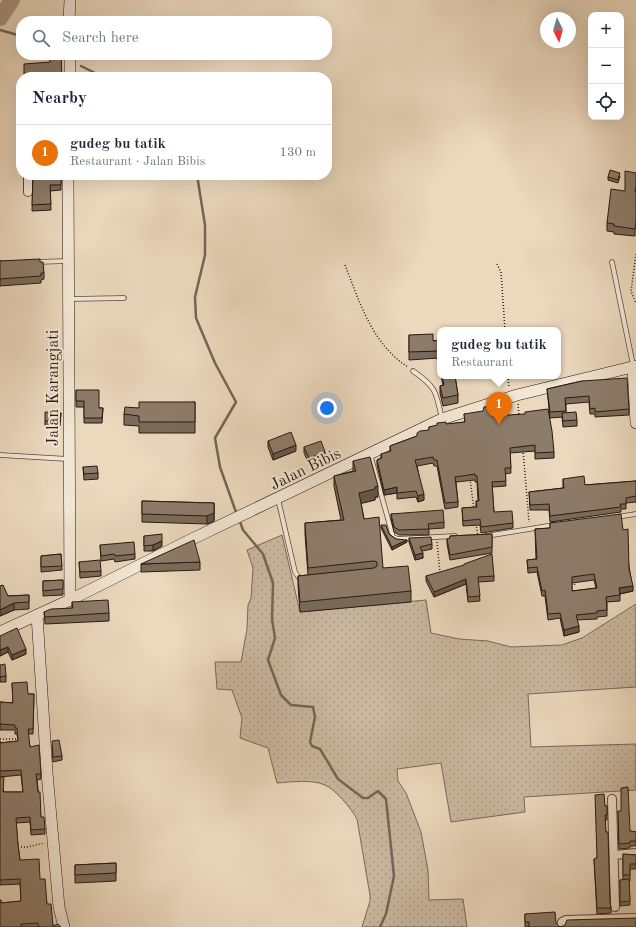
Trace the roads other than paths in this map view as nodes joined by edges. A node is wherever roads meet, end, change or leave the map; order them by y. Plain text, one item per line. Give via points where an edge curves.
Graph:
1 (70, 0) edge
2 (70, 16) edge
3 (70, 60) edge
4 (70, 72) edge
5 (28, 180) edge
6 (68, 180) edge
7 (28, 192) dead end
8 (68, 260) junction
9 (612, 262) dead end
10 (27, 263) edge
11 (124, 298) dead end
12 (68, 299) junction
13 (635, 367) edge
14 (413, 371) road end
15 (442, 419) junction
16 (636, 423) edge
17 (0, 454) edge
18 (370, 454) junction
19 (68, 458) junction
20 (278, 499) junction
21 (636, 514) edge
22 (613, 517) edge
23 (559, 524) edge
24 (464, 536) edge
25 (478, 536) edge
26 (305, 582) edge
27 (70, 600) junction
28 (37, 616) junction
29 (0, 632) edge
30 (612, 799) dead end
31 (636, 854) edge
32 (615, 855) junction
33 (615, 907) dead end
34 (636, 918) edge
35 (64, 927) edge
36 (561, 927) edge

1 - 2 street
3 - 4 street
5 - 7 street
6 - 8 street, Jalan Karangjati
8 - 10 lane
8 - 12 street, Jalan Karangjati
9 - 13 lane
11 - 12 lane
12 - 19 street, Jalan Karangjati
13 - 15 street, Jalan Bibis via 518,395
13 - 16 street
14 - 15 lane via 434,388
15 - 18 street, Jalan Bibis
17 - 19 lane
18 - 20 street, Jalan Bibis
18 - 24 lane via 393,537 398,539
19 - 27 street, Jalan Karangjati
20 - 26 lane via 295,572
20 - 27 street, Jalan Bibis
21 - 22 lane
23 - 25 lane via 495,536
27 - 28 street, Jalan Bibis
28 - 29 street, Jalan Bibis
28 - 35 street via 47,773 59,907
30 - 32 street
31 - 32 street
32 - 33 street
34 - 36 street via 566,920 562,922

